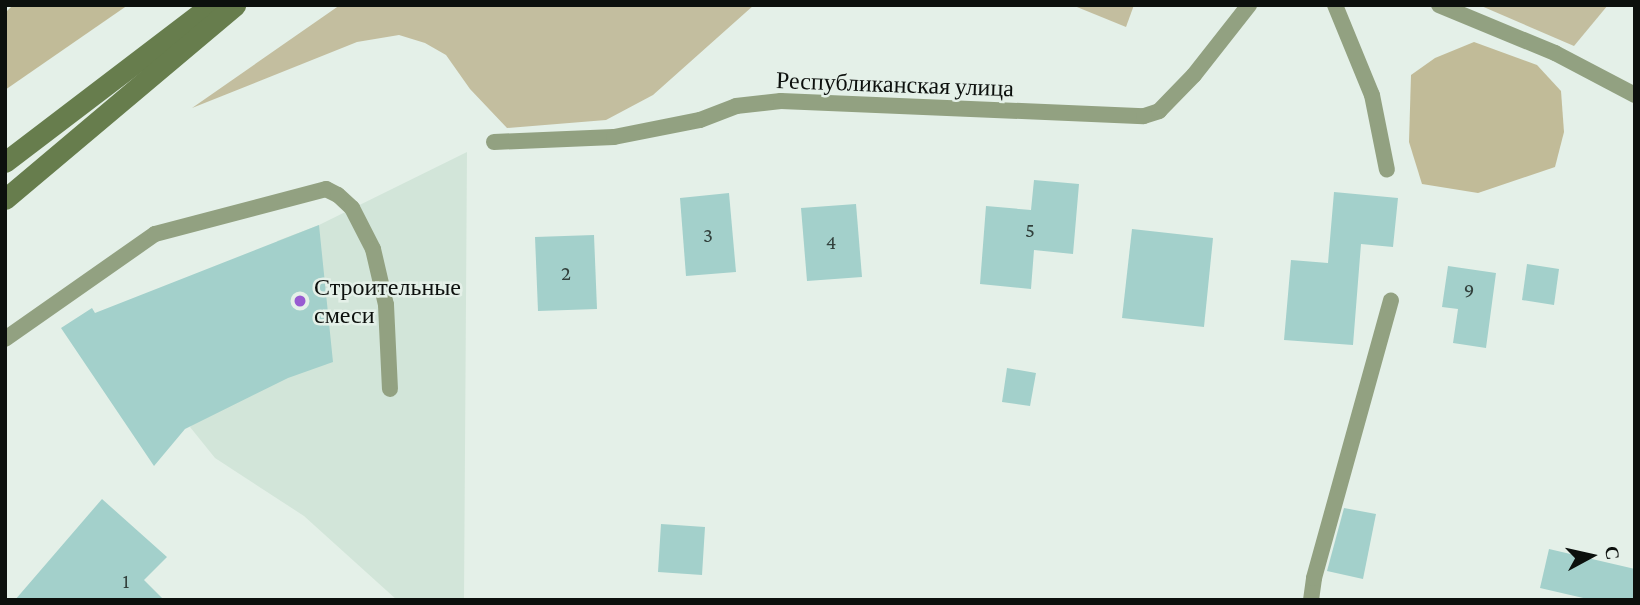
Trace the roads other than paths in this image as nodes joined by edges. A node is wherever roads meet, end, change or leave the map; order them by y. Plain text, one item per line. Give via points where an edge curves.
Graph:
1 (211, 5) edge
2 (235, 5) edge
3 (1249, 5) edge
4 (1335, 5) edge
5 (1439, 5) edge
6 (1635, 95) edge
7 (494, 142) dead end
8 (5, 162) edge
9 (1387, 170) dead end
10 (5, 200) edge
11 (1391, 301) dead end
12 (5, 339) edge
13 (390, 389) dead end
14 (1311, 600) edge

1 - 8 main road
2 - 10 main road
3 - 7 lane, Республиканская улица via 1194,75 1159,111 1144,116 781,101 736,106 700,120 614,137
4 - 9 lane via 1373,95
5 - 6 lane via 1555,53
11 - 14 lane
12 - 13 lane via 155,234 326,189 352,208 373,248 386,305

